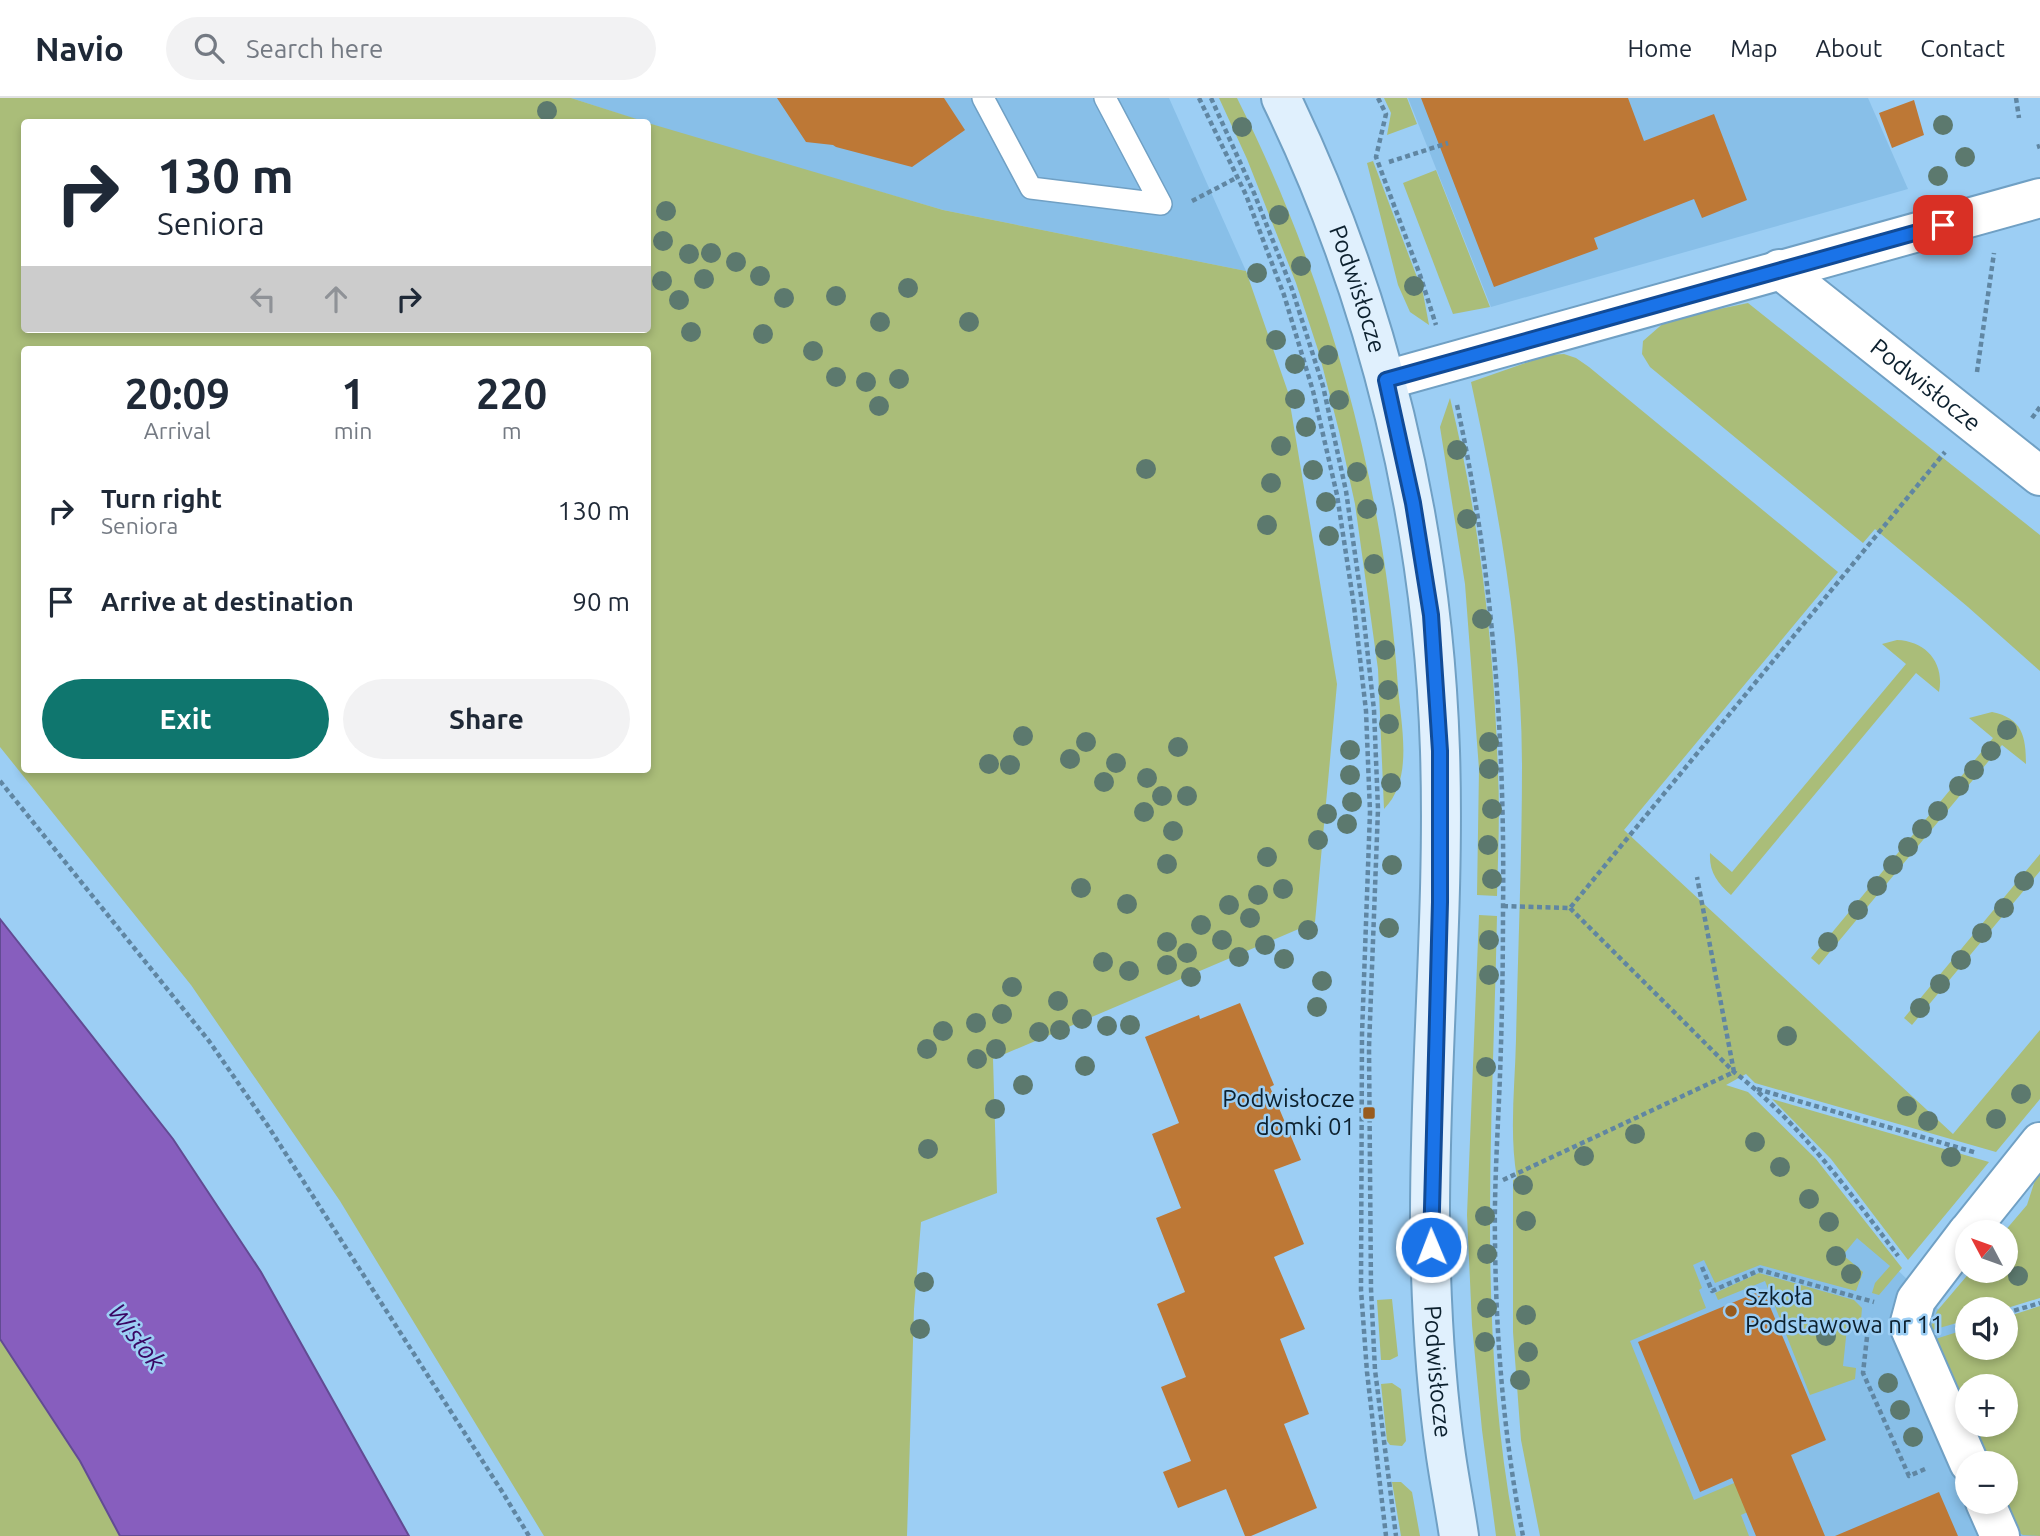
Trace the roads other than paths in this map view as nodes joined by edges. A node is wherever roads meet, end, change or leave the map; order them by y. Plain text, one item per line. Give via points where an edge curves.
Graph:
1 (983, 98) edge
2 (1105, 98) edge
3 (1281, 98) edge
4 (2040, 198) edge
5 (1779, 269) junction
6 (1386, 380) junction
7 (2040, 476) edge
8 (2031, 1153) edge
9 (1977, 1220) edge
10 (1955, 1247) edge
11 (1964, 1451) edge
12 (1990, 1514) edge
13 (1459, 1536) edge
14 (2000, 1536) edge

1 - 2 lane via 1031,188 1161,204
3 - 6 street, Podwisłocze via 1340,235
4 - 5 street
5 - 6 street
5 - 7 street, Podwisłocze
6 - 13 street, Podwisłocze via 1431,615 1440,751 1431,1250 1439,1399
8 - 9 street
10 - 11 street via 1916,1300 1909,1326
12 - 14 street

